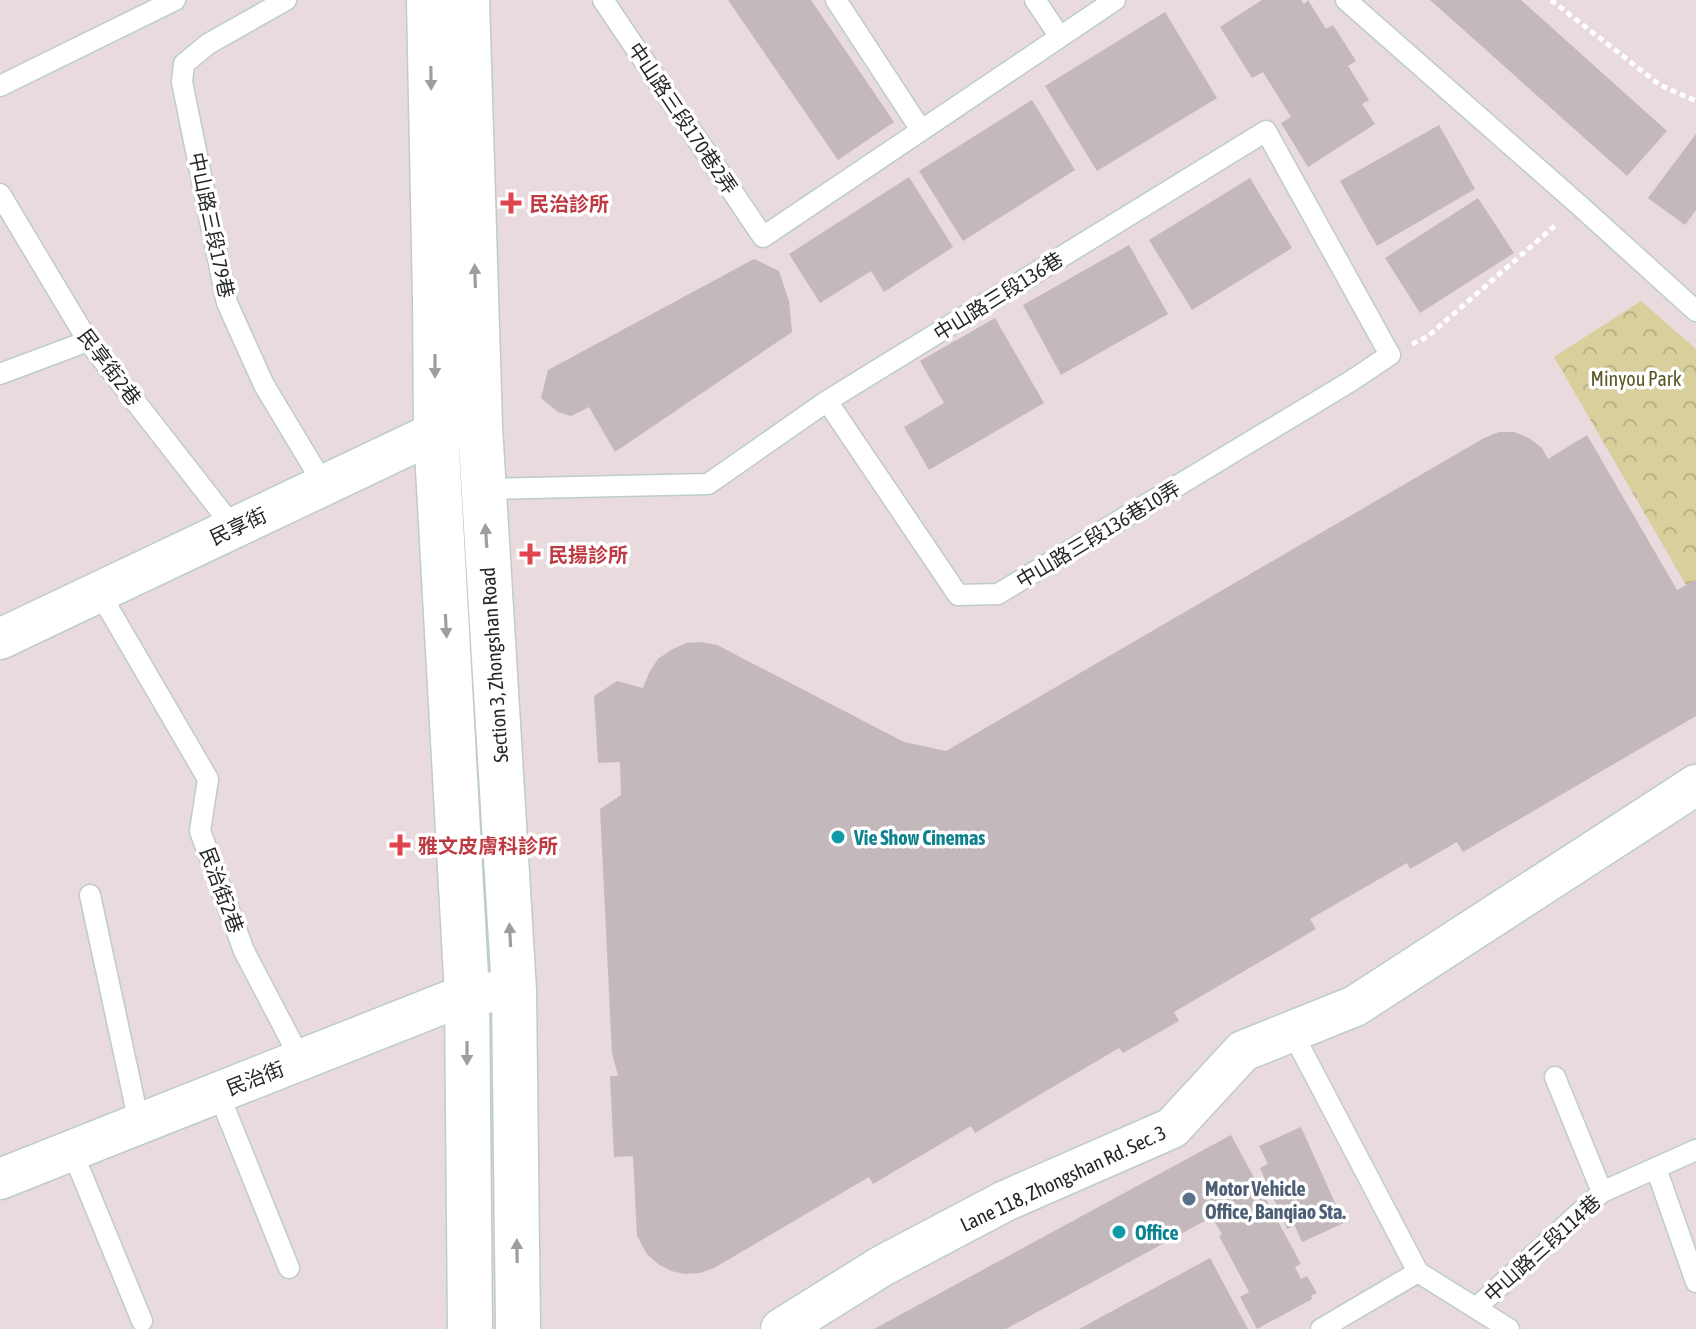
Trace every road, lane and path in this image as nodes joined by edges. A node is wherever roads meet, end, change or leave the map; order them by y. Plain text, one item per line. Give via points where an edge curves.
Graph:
1 (175, 0) edge
2 (286, 0) edge
3 (429, 0) edge
4 (467, 0) edge
5 (603, 0) edge
6 (836, 0) edge
7 (1035, 0) edge
8 (1115, 0) edge
9 (1346, 0) edge
10 (1551, 0) edge
11 (1060, 37) junction
12 (0, 86) edge
13 (1696, 101) edge
14 (921, 130) junction
15 (0, 194) edge
16 (1579, 205) junction
17 (1696, 311) edge
18 (88, 341) junction
19 (1390, 355) junction
20 (0, 374) edge
21 (827, 401) junction
22 (480, 426) junction
23 (436, 432) junction
24 (324, 485) junction
25 (483, 489) junction
26 (234, 528) junction
27 (99, 592) junction
28 (0, 639) edge
29 (1696, 785) edge
30 (90, 895) dead end
31 (514, 990) junction
32 (467, 994) junction
33 (1292, 1032) junction
34 (301, 1060) junction
35 (1555, 1077) dead end
36 (218, 1092) junction
37 (139, 1123) junction
38 (1696, 1150) edge
39 (72, 1151) junction
40 (1656, 1168) junction
41 (0, 1179) edge
42 (1602, 1192) junction
43 (289, 1268) dead end
44 (1418, 1272) junction
45 (1696, 1282) edge
46 (1476, 1308) junction
47 (142, 1321) dead end
48 (470, 1329) edge
49 (518, 1329) edge
50 (781, 1329) edge
51 (1321, 1329) edge
52 (1509, 1329) edge

1 - 12 lane
2 - 24 lane, 中山路三段179巷 via 208,44 184,64 182,82 227,303 264,385
3 -> 23 main road
22 -> 4 main road, Section 3, Zhongshan Road
5 - 14 lane, 中山路三段170巷2弄 via 763,237
6 - 14 lane
7 - 11 lane
8 - 11 lane
9 - 16 lane
10 - 13 path via 1660,85
11 - 14 lane
15 - 18 lane, 民享街2巷
16 - 17 lane
16 - 19 path via 1427,337
18 - 20 lane
18 - 26 lane, 民享街2巷
19 - 21 lane, 中山路三段136巷10弄 via 998,594 958,595
19 - 21 lane, 中山路三段136巷 via 1266,131
21 - 25 lane, 中山路三段136巷 via 708,484
22 - 23 street, 民享街
22 - 25 main road, Section 3, Zhongshan Road
23 - 24 street, 民享街
23 -> 32 main road
24 - 26 street, 民享街
31 -> 25 main road, Section 3, Zhongshan Road
26 - 27 street, 民享街
27 - 28 street, 民享街
27 - 34 lane, 民治街2巷 via 208,779 200,831 244,951
29 - 33 street, Lane 118, Zhongshan Rd. Sec. 3 via 1355,1006
30 - 37 lane
31 - 32 street, 民治街
49 -> 31 main road, Section 3, Zhongshan Road
32 - 34 street, 民治街
32 -> 48 main road
33 - 44 lane
33 - 50 street, Lane 118, Zhongshan Rd. Sec. 3 via 1243,1051 1172,1128 1005,1201 882,1266
34 - 36 street, 民治街
35 - 42 lane
36 - 37 street, 民治街
36 - 43 lane
37 - 39 street, 民治街
38 - 40 lane, 中山路三段114巷
39 - 41 street, 民治街
39 - 47 lane
40 - 42 lane, 中山路三段114巷
40 - 45 lane
42 - 46 lane, 中山路三段114巷
44 - 46 lane, 中山路三段114巷
44 - 51 lane
46 - 52 lane, 中山路三段114巷

